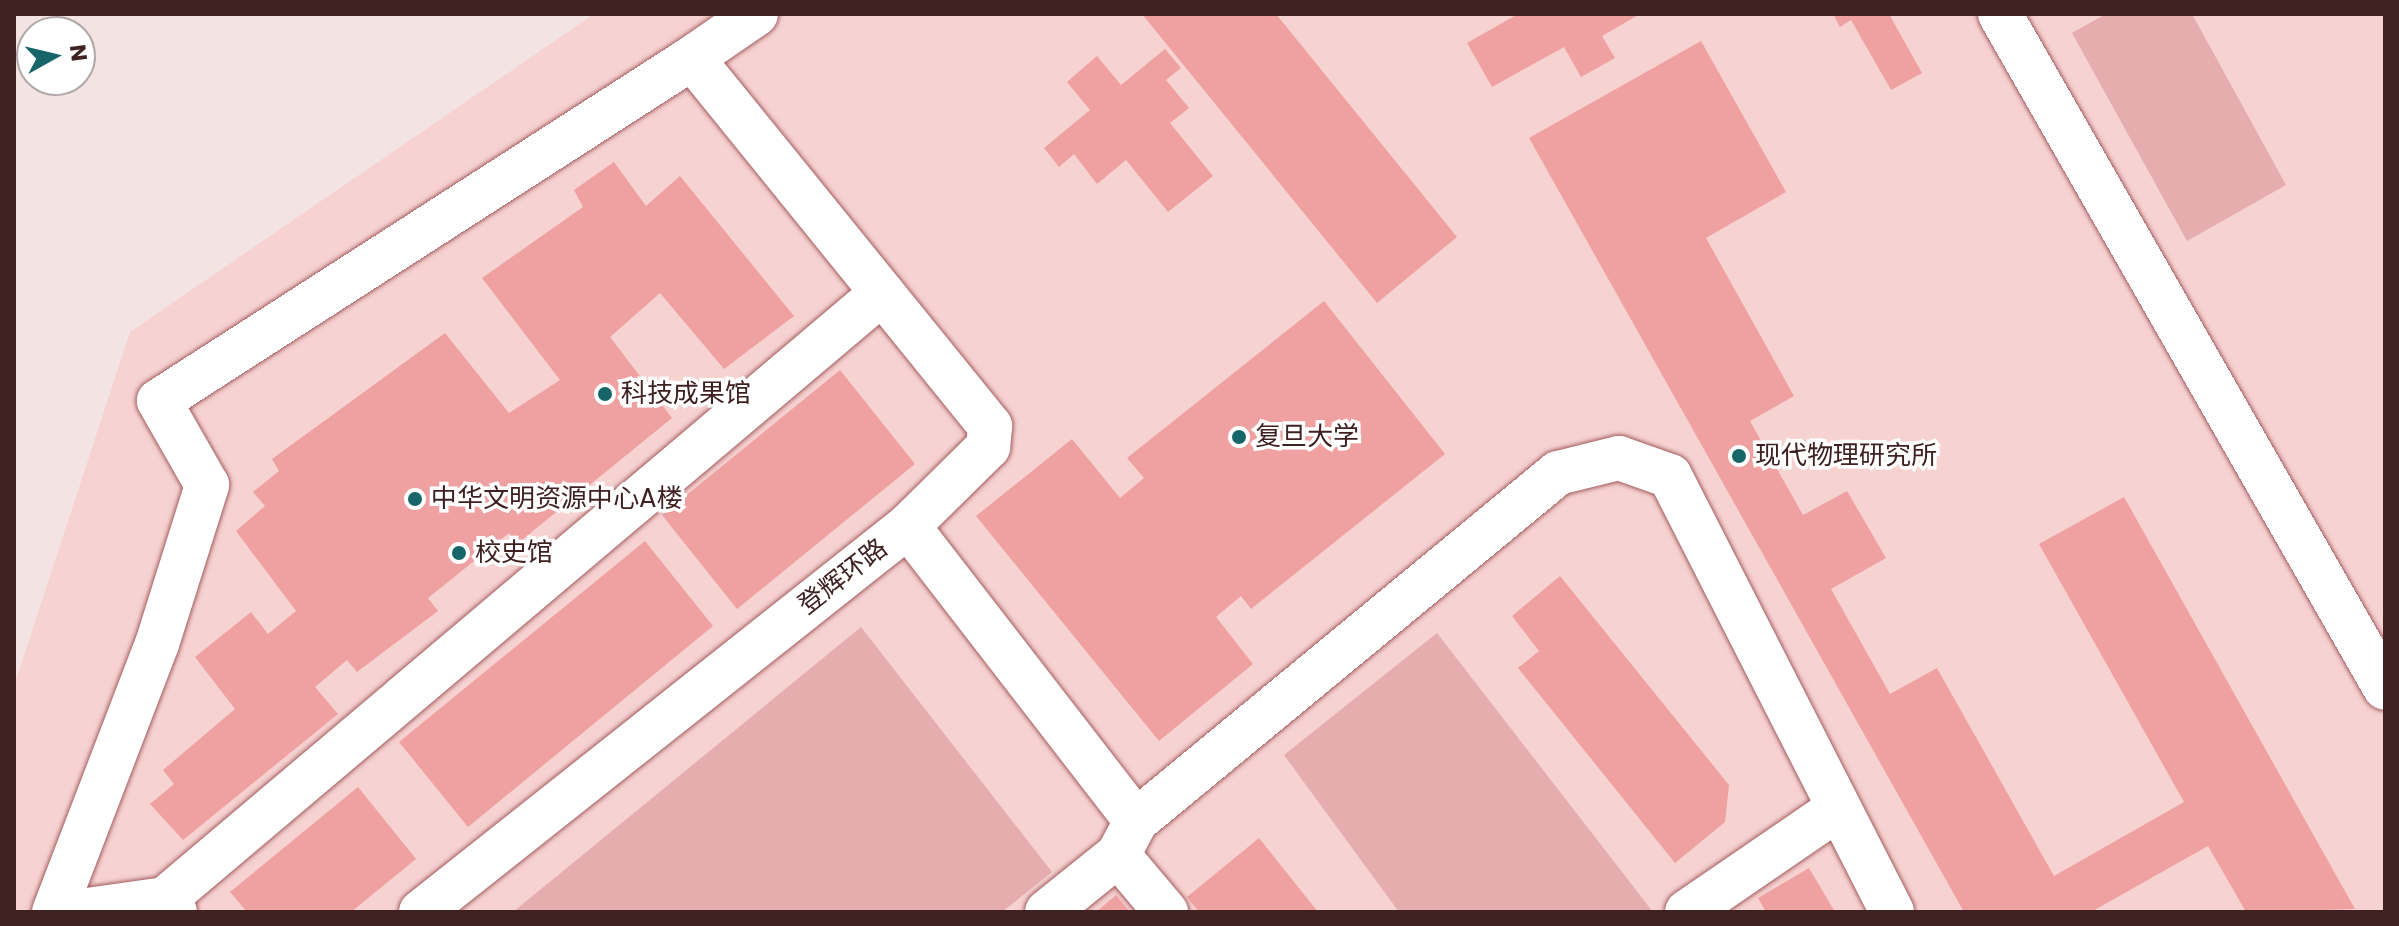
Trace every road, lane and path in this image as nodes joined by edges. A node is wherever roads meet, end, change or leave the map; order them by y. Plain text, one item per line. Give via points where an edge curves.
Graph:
1 (756, 14) edge
2 (2000, 14) edge
3 (692, 58) junction
4 (882, 293) junction
5 (908, 526) junction
6 (2385, 688) edge
7 (1836, 810) junction
8 (1127, 838) junction
9 (170, 906) edge
10 (54, 912) edge
11 (73, 912) edge
12 (421, 912) edge
13 (1047, 912) edge
14 (1166, 912) edge
15 (1687, 912) edge
16 (1892, 912) edge

1 - 3 lane
2 - 6 lane
3 - 4 lane
3 - 10 lane via 159,401 207,485 157,644
4 - 5 lane via 990,426 988,447
4 - 9 lane
5 - 8 lane, 登辉环路
5 - 12 lane, 登辉环路
7 - 8 lane via 1670,476 1619,458 1558,473
7 - 15 lane
7 - 16 lane
8 - 13 lane
8 - 14 lane, 登辉环路
9 - 11 lane

